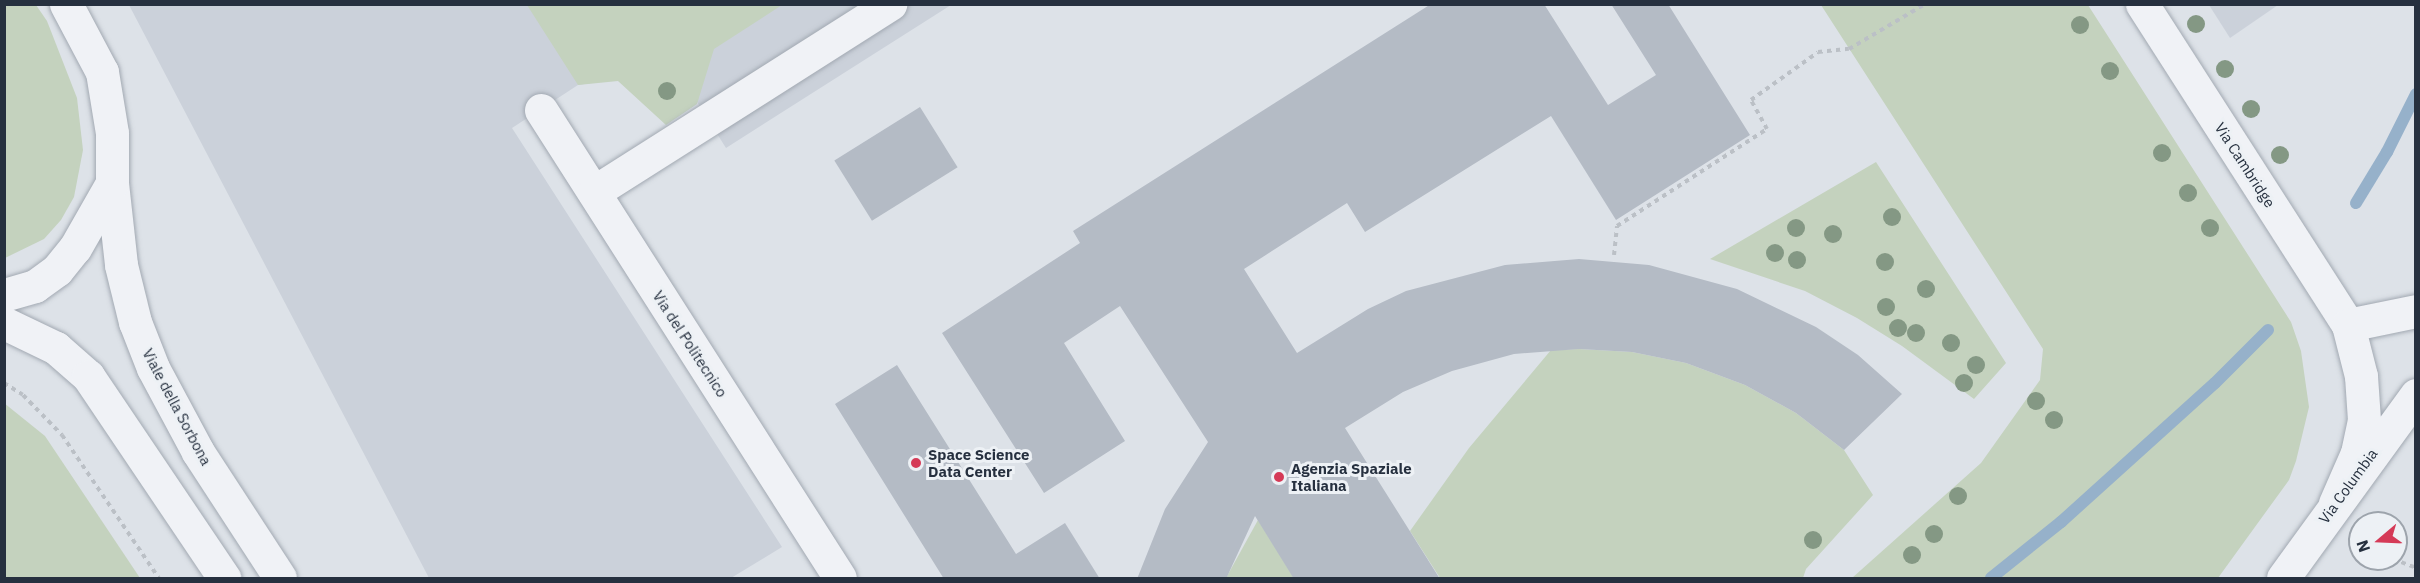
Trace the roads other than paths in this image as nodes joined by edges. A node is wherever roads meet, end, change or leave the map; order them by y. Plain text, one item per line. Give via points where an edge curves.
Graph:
1 (66, 4) edge
2 (890, 4) edge
3 (2142, 4) edge
4 (541, 110) dead end
5 (112, 183) junction
6 (594, 192) junction
7 (4, 295) edge
8 (2415, 311) edge
9 (4, 323) edge
10 (2348, 325) junction
11 (2415, 395) edge
12 (2335, 503) junction
13 (224, 579) edge
14 (280, 579) edge
15 (840, 579) edge
16 (2283, 579) edge

1 - 5 street, Viale della Sorbona via 89,41 104,80 112,133
2 - 6 street
3 - 10 street, Via Cambridge
4 - 6 street, Via del Politecnico
5 - 7 street via 75,248 57,270 35,285
5 - 14 street, Viale della Sorbona via 122,265 135,322 153,368 198,452
6 - 15 street, Via del Politecnico
8 - 10 street
9 - 13 street via 56,348 88,376
10 - 12 street, Via Cambridge via 2361,376 2364,420 2357,453
11 - 12 street, Via Columbia
12 - 16 street, Via Columbia

